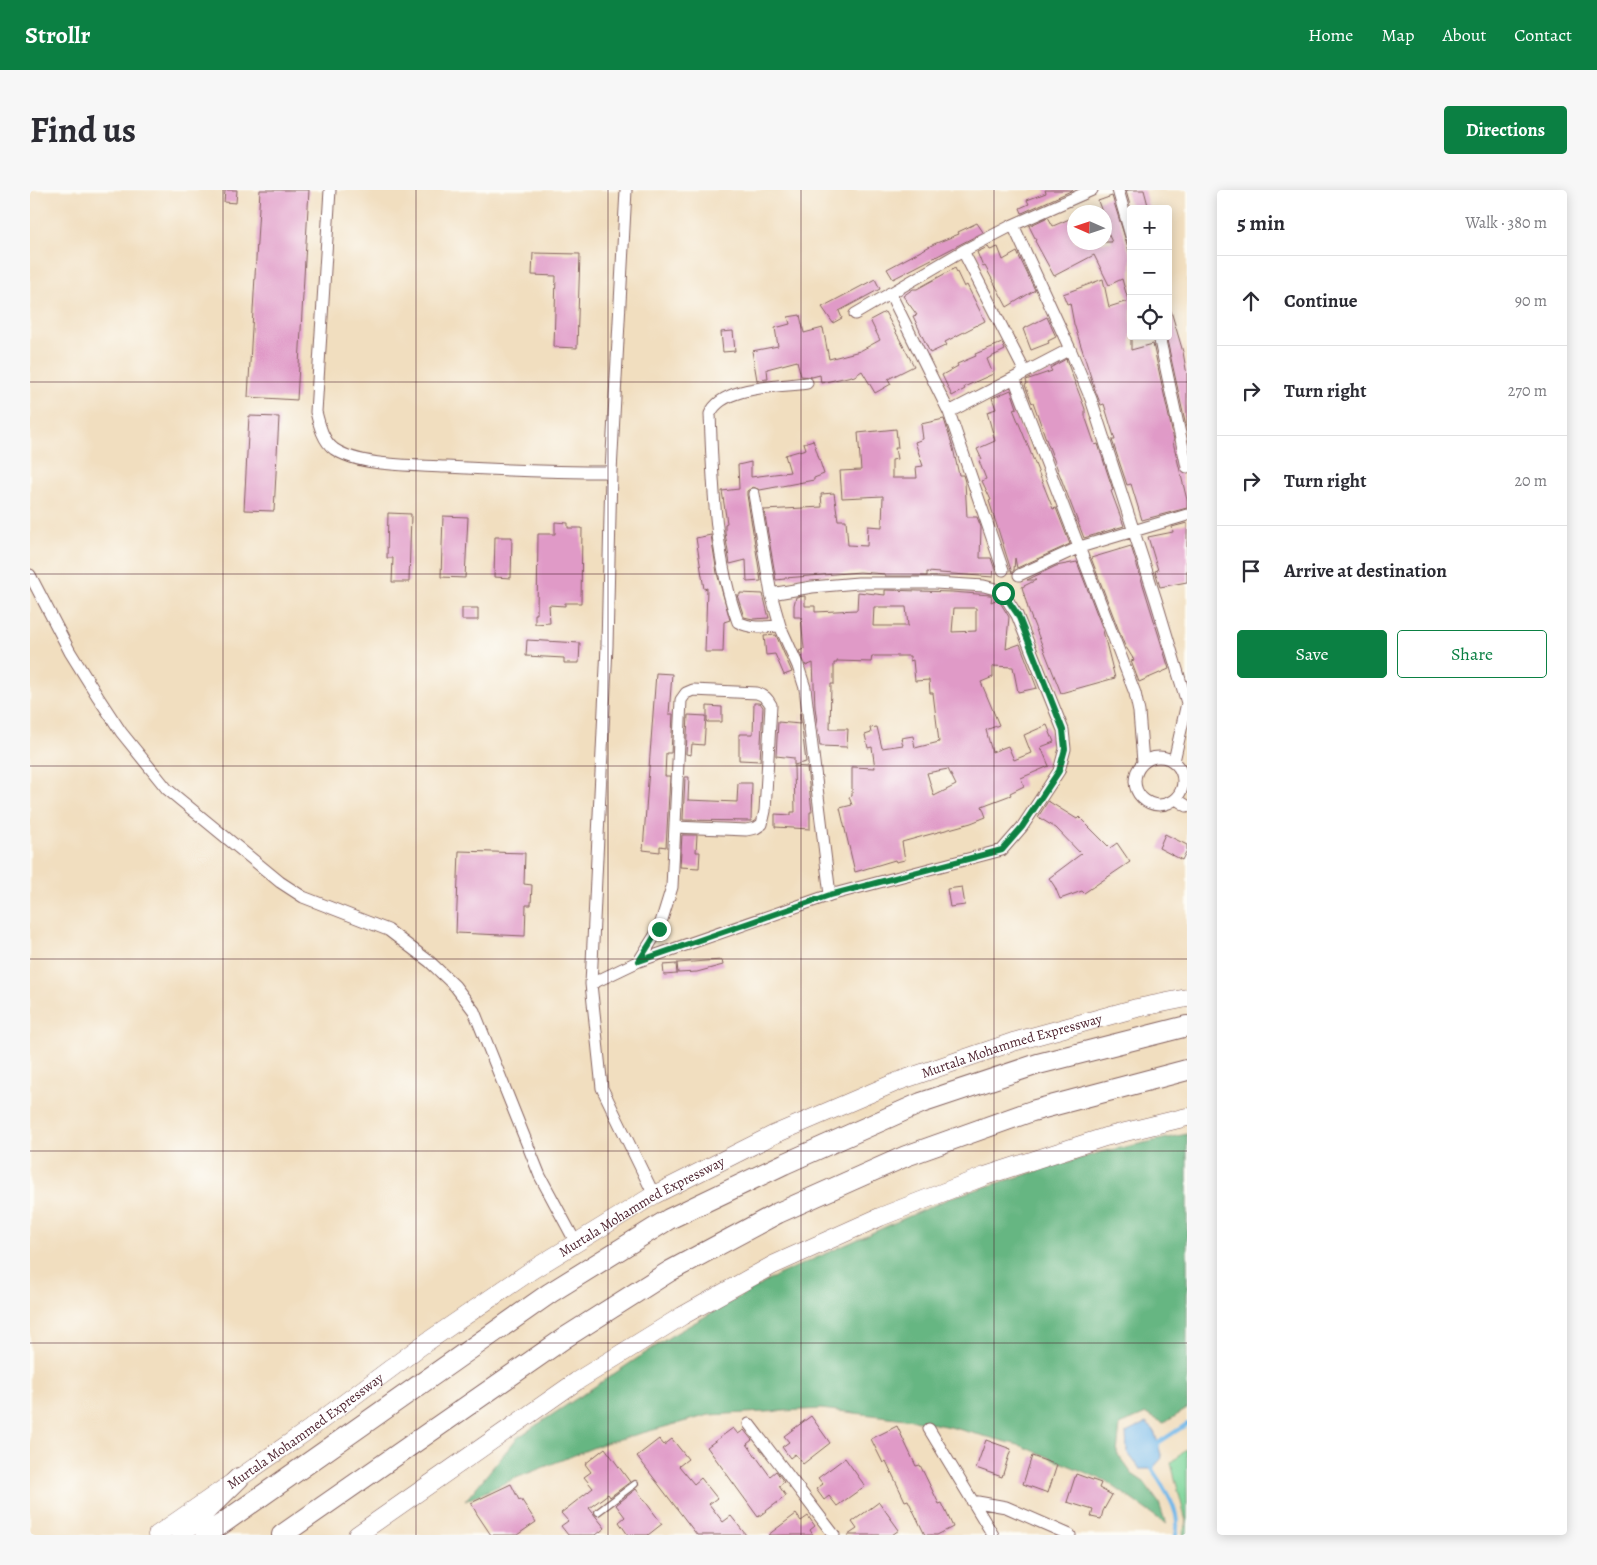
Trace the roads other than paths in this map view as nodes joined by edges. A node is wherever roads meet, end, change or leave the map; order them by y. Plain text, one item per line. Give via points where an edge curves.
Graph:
1 (330, 190) edge
2 (626, 190) edge
3 (1092, 190) edge
4 (1118, 190) edge
5 (1127, 222) edge
6 (1013, 225) junction
7 (963, 251) junction
8 (890, 294) junction
9 (855, 314) dead end
10 (1160, 340) edge
11 (1070, 350) junction
12 (1026, 372) junction
13 (1014, 378) junction
14 (807, 383) dead end
15 (949, 412) junction
16 (1187, 467) edge
17 (611, 472) junction
18 (754, 494) dead end
19 (1187, 515) edge
20 (1135, 531) junction
21 (1080, 547) junction
22 (1003, 570) dead end
23 (30, 575) edge
24 (1019, 575) dead end
25 (771, 594) junction
26 (780, 626) junction
27 (1143, 762) junction
28 (1180, 764) edge
29 (1176, 799) junction
30 (1187, 806) edge
31 (675, 827) junction
32 (830, 895) junction
33 (639, 961) junction
34 (591, 984) junction
35 (1187, 998) edge
36 (1187, 1026) edge
37 (1187, 1070) edge
38 (1187, 1117) edge
39 (654, 1196) junction
40 (576, 1243) junction
41 (749, 1424) dead end
42 (929, 1429) dead end
43 (239, 1478) junction
44 (635, 1484) dead end
45 (972, 1501) junction
46 (598, 1512) dead end
47 (157, 1535) edge
48 (181, 1535) edge
49 (206, 1535) edge
50 (282, 1535) edge
51 (357, 1535) edge
52 (834, 1535) edge
53 (993, 1535) edge
54 (1070, 1535) edge

1 - 17 street via 316,412 321,431 332,448 351,458 393,464 540,472
2 - 17 street
3 - 6 street
4 - 5 street
6 - 7 street
6 - 11 street
7 - 8 street
7 - 12 street
8 - 9 street
8 - 15 street
10 - 16 street
11 - 12 street
11 - 20 street via 1091,399
12 - 13 street
13 - 15 street
13 - 21 street
14 - 26 street via 744,391 724,397 710,414 713,493 731,605 738,622 744,626
15 - 22 street
17 - 34 street via 607,646
18 - 25 street
19 - 20 street
20 - 21 street
20 - 28 street via 1187,703
21 - 24 street
21 - 27 street via 1135,693
23 - 40 street via 98,698 167,788 303,898 388,930 455,986 474,1011 540,1176
25 - 26 street
25 - 32 street via 858,583 935,583 995,589 1003,593 1018,615 1063,730 1065,749 1059,771 1022,827 1002,850
26 - 32 street via 805,688
27 - 28 street via 1163,756
27 - 29 street via 1135,782 1145,801 1155,805
28 - 29 street via 1184,780
29 - 30 street
31 - 31 street via 681,700 693,690 764,695 771,705 762,824 746,830
31 - 33 street via 672,887 659,929
32 - 33 street
33 - 34 street
34 - 39 street via 602,1088
35 - 39 highway, Murtala Mohammed Expressway via 1137,1008 1013,1042 899,1081 773,1135
36 - 49 highway, Murtala Mohammed Expressway via 1038,1064 922,1103 669,1219 550,1293
37 - 50 highway via 1032,1111 906,1156 778,1213 670,1270 566,1337
38 - 51 highway via 1105,1136 985,1176 880,1217 773,1265 578,1380
39 - 40 highway, Murtala Mohammed Expressway
40 - 43 highway, Murtala Mohammed Expressway via 421,1346
41 - 52 street
42 - 45 street
43 - 47 highway, Murtala Mohammed Expressway
43 - 48 highway
44 - 46 lane
45 - 53 street
45 - 54 street via 1006,1507

